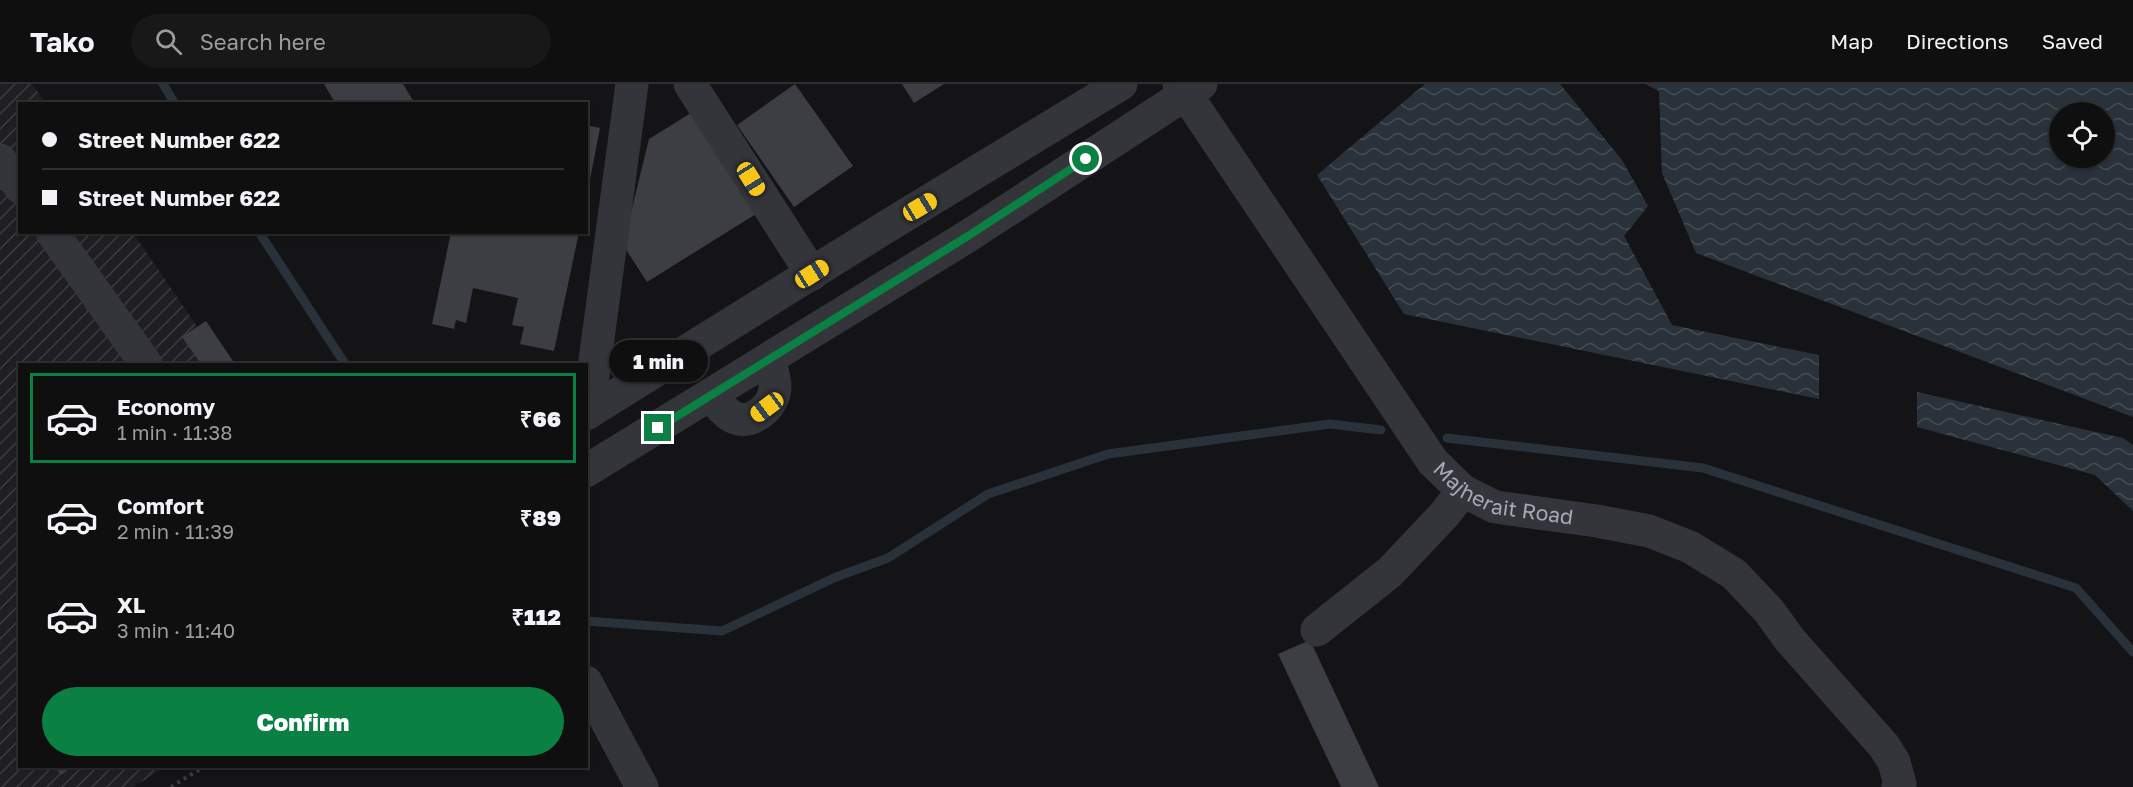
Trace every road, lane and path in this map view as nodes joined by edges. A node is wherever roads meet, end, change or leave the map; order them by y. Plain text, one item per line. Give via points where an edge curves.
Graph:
1 (632, 84) edge
2 (690, 84) edge
3 (1121, 84) edge
4 (1188, 87) edge
5 (53, 234) edge
6 (812, 274) junction
7 (703, 341) junction
8 (145, 363) edge
9 (720, 390) junction
10 (588, 407) edge
11 (588, 413) edge
12 (588, 470) edge
13 (1463, 491) junction
14 (1317, 630) dead end
15 (588, 684) edge
16 (202, 768) edge
17 (171, 787) edge
18 (642, 787) edge
19 (1898, 787) edge

1 - 10 street
2 - 6 street
3 - 6 street
4 - 9 street via 968,236
4 - 13 street, Majherait Road via 1433,462
5 - 8 street
6 - 7 street
7 - 9 street
7 - 11 street
9 - 12 street
13 - 14 street via 1390,572
13 - 19 street, Majherait Road via 1495,507 1649,531 1690,548 1734,574 1884,746 1894,762
15 - 18 street
16 - 17 path

